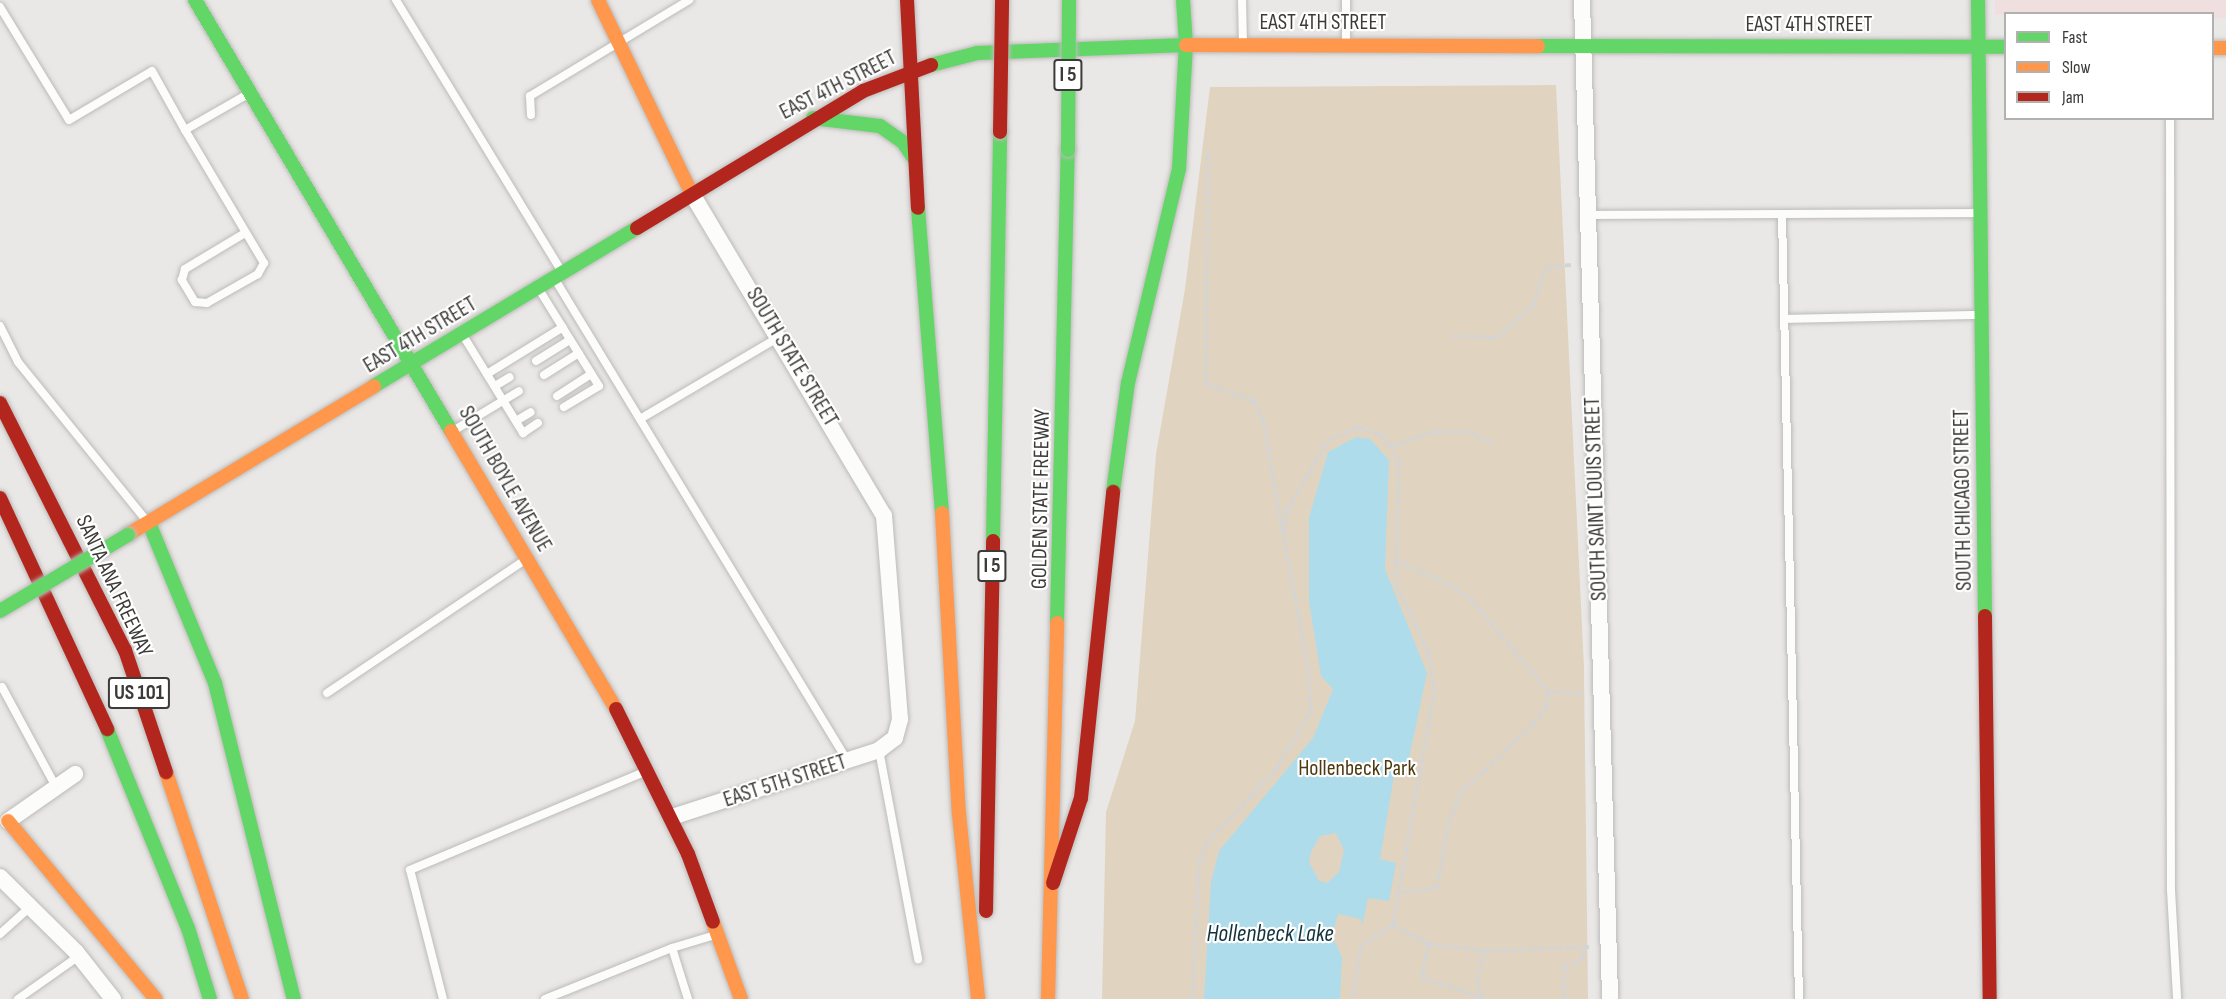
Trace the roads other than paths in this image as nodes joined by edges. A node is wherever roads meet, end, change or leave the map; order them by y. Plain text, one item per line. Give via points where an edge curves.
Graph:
1 (195, 0) edge
2 (598, 0) edge
3 (689, 0) edge
4 (907, 0) edge
5 (1002, 0) edge
6 (1069, 0) edge
7 (1183, 0) edge
8 (1242, 0) edge
9 (1346, 0) edge
10 (1582, 0) edge
11 (1977, 0) edge
12 (399, 1) edge
13 (0, 7) edge
14 (618, 43) junction
15 (1243, 44) junction
16 (1347, 44) junction
17 (1186, 45) junction
18 (1582, 45) junction
19 (1978, 47) junction
20 (2004, 47) edge
21 (907, 72) junction
22 (250, 92) junction
23 (531, 115) dead end
24 (813, 118) junction
25 (2170, 120) edge
26 (185, 130) junction
27 (915, 160) junction
28 (691, 192) junction
29 (1980, 213) junction
30 (1782, 214) junction
31 (1587, 215) junction
32 (245, 233) junction
33 (558, 275) junction
34 (538, 288) junction
35 (1981, 315) junction
36 (1785, 319) junction
37 (0, 326) edge
38 (562, 327) junction
39 (462, 334) junction
40 (779, 336) junction
41 (570, 340) junction
42 (579, 353) junction
43 (536, 361) dead end
44 (413, 363) junction
45 (487, 374) junction
46 (591, 374) junction
47 (544, 375) dead end
48 (510, 377) dead end
49 (495, 386) junction
50 (519, 391) dead end
51 (557, 396) dead end
52 (504, 401) junction
53 (0, 403) edge
54 (564, 407) dead end
55 (531, 411) dead end
56 (640, 418) junction
57 (516, 421) junction
58 (538, 423) dead end
59 (453, 431) junction
60 (0, 498) edge
61 (148, 524) junction
62 (528, 558) junction
63 (0, 610) edge
64 (2, 687) dead end
65 (327, 693) dead end
66 (895, 738) joint
67 (879, 750) junction
68 (848, 760) junction
69 (650, 770) junction
70 (75, 774) dead end
71 (56, 787) junction
72 (4, 817) edge
73 (672, 817) junction
74 (0, 877) edge
75 (1053, 883) junction
76 (30, 907) junction
77 (0, 934) edge
78 (718, 934) junction
79 (672, 948) junction
80 (79, 956) junction
81 (918, 959) dead end
82 (18, 999) edge
83 (114, 999) edge
84 (156, 999) edge
85 (210, 999) edge
86 (242, 999) edge
87 (294, 999) edge
88 (443, 999) edge
89 (545, 999) edge
90 (688, 999) edge
91 (741, 999) edge
92 (978, 999) edge
93 (983, 999) edge
94 (1048, 999) edge
95 (1610, 999) edge
96 (1799, 999) edge
97 (1990, 999) edge
98 (2177, 999) edge

1 - 22 main road, SOUTH BOYLE AVENUE
2 - 14 main road, SOUTH STATE STREET
3 - 14 lane
4 - 21 main road
5 - 93 main road, I 5, bridge
6 - 75 main road, GOLDEN STATE FREEWAY / I 5, bridge
7 - 17 main road
8 - 15 lane
9 - 16 lane
10 - 18 street, SOUTH SAINT LOUIS STREET
11 - 19 main road, SOUTH CHICAGO STREET
12 - 33 lane
13 - 26 lane via 69,120 152,71
14 - 23 lane via 530,96
14 - 28 main road, SOUTH STATE STREET
15 - 16 main road, EAST 4TH STREET
15 - 17 main road, EAST 4TH STREET
16 - 18 main road, EAST 4TH STREET
17 - 21 main road, EAST 4TH STREET via 977,53
17 - 75 main road via 1179,169 1128,383 1117,456 1081,798
18 - 19 main road, EAST 4TH STREET
18 - 31 street, SOUTH SAINT LOUIS STREET
19 - 20 main road, EAST 4TH STREET
19 - 29 main road, SOUTH CHICAGO STREET
21 - 24 main road, EAST 4TH STREET
21 - 27 main road
22 - 26 lane
22 - 44 main road, SOUTH BOYLE AVENUE
24 - 27 main road via 880,126 903,142
24 - 28 main road, EAST 4TH STREET
25 - 98 lane via 2171,890
26 - 32 lane
27 - 92 main road via 959,814
28 - 33 main road, EAST 4TH STREET
28 - 40 street, SOUTH STATE STREET
29 - 30 lane
29 - 35 main road, SOUTH CHICAGO STREET
30 - 31 lane
30 - 36 lane
31 - 95 street, SOUTH SAINT LOUIS STREET
32 - 32 lane via 264,263 258,274 207,303 195,302 182,280 185,268
33 - 34 main road, EAST 4TH STREET
33 - 56 lane
34 - 38 lane
34 - 39 main road, EAST 4TH STREET
35 - 36 lane
35 - 97 main road, SOUTH CHICAGO STREET
36 - 96 lane
37 - 61 lane via 18,362
38 - 41 lane
38 - 45 lane
39 - 44 main road, EAST 4TH STREET
39 - 45 lane
40 - 56 lane
40 - 66 street, SOUTH STATE STREET via 884,516 900,693
41 - 42 lane
41 - 43 lane
42 - 46 lane
42 - 47 lane
44 - 59 main road, SOUTH BOYLE AVENUE
44 - 61 main road, EAST 4TH STREET
45 - 49 lane
46 - 51 lane
46 - 54 lane via 599,386
48 - 49 lane
49 - 52 lane
50 - 52 lane
52 - 57 lane
52 - 59 lane
53 - 86 main road, SANTA ANA FREEWAY / US 101 via 125,650
55 - 57 lane
56 - 68 lane
57 - 58 lane via 523,433
59 - 62 main road, SOUTH BOYLE AVENUE
60 - 85 main road, US 101 via 83,671 188,928
61 - 63 main road, EAST 4TH STREET, bridge
61 - 87 main road via 215,683
62 - 65 lane
62 - 69 main road, SOUTH BOYLE AVENUE
64 - 71 lane
66 - 67 street, EAST 5TH STREET
67 - 68 street, EAST 5TH STREET
67 - 81 lane
68 - 73 street, EAST 5TH STREET
69 - 73 main road, SOUTH BOYLE AVENUE
69 - 88 lane via 410,870
70 - 71 street
71 - 72 street
72 - 84 main road via 106,933
73 - 78 main road, SOUTH BOYLE AVENUE
74 - 76 street
75 - 94 main road, GOLDEN STATE FREEWAY / I 5
76 - 77 lane
76 - 80 street
78 - 79 lane
78 - 91 main road, SOUTH BOYLE AVENUE
79 - 89 lane
79 - 90 lane
80 - 82 lane
80 - 83 street

